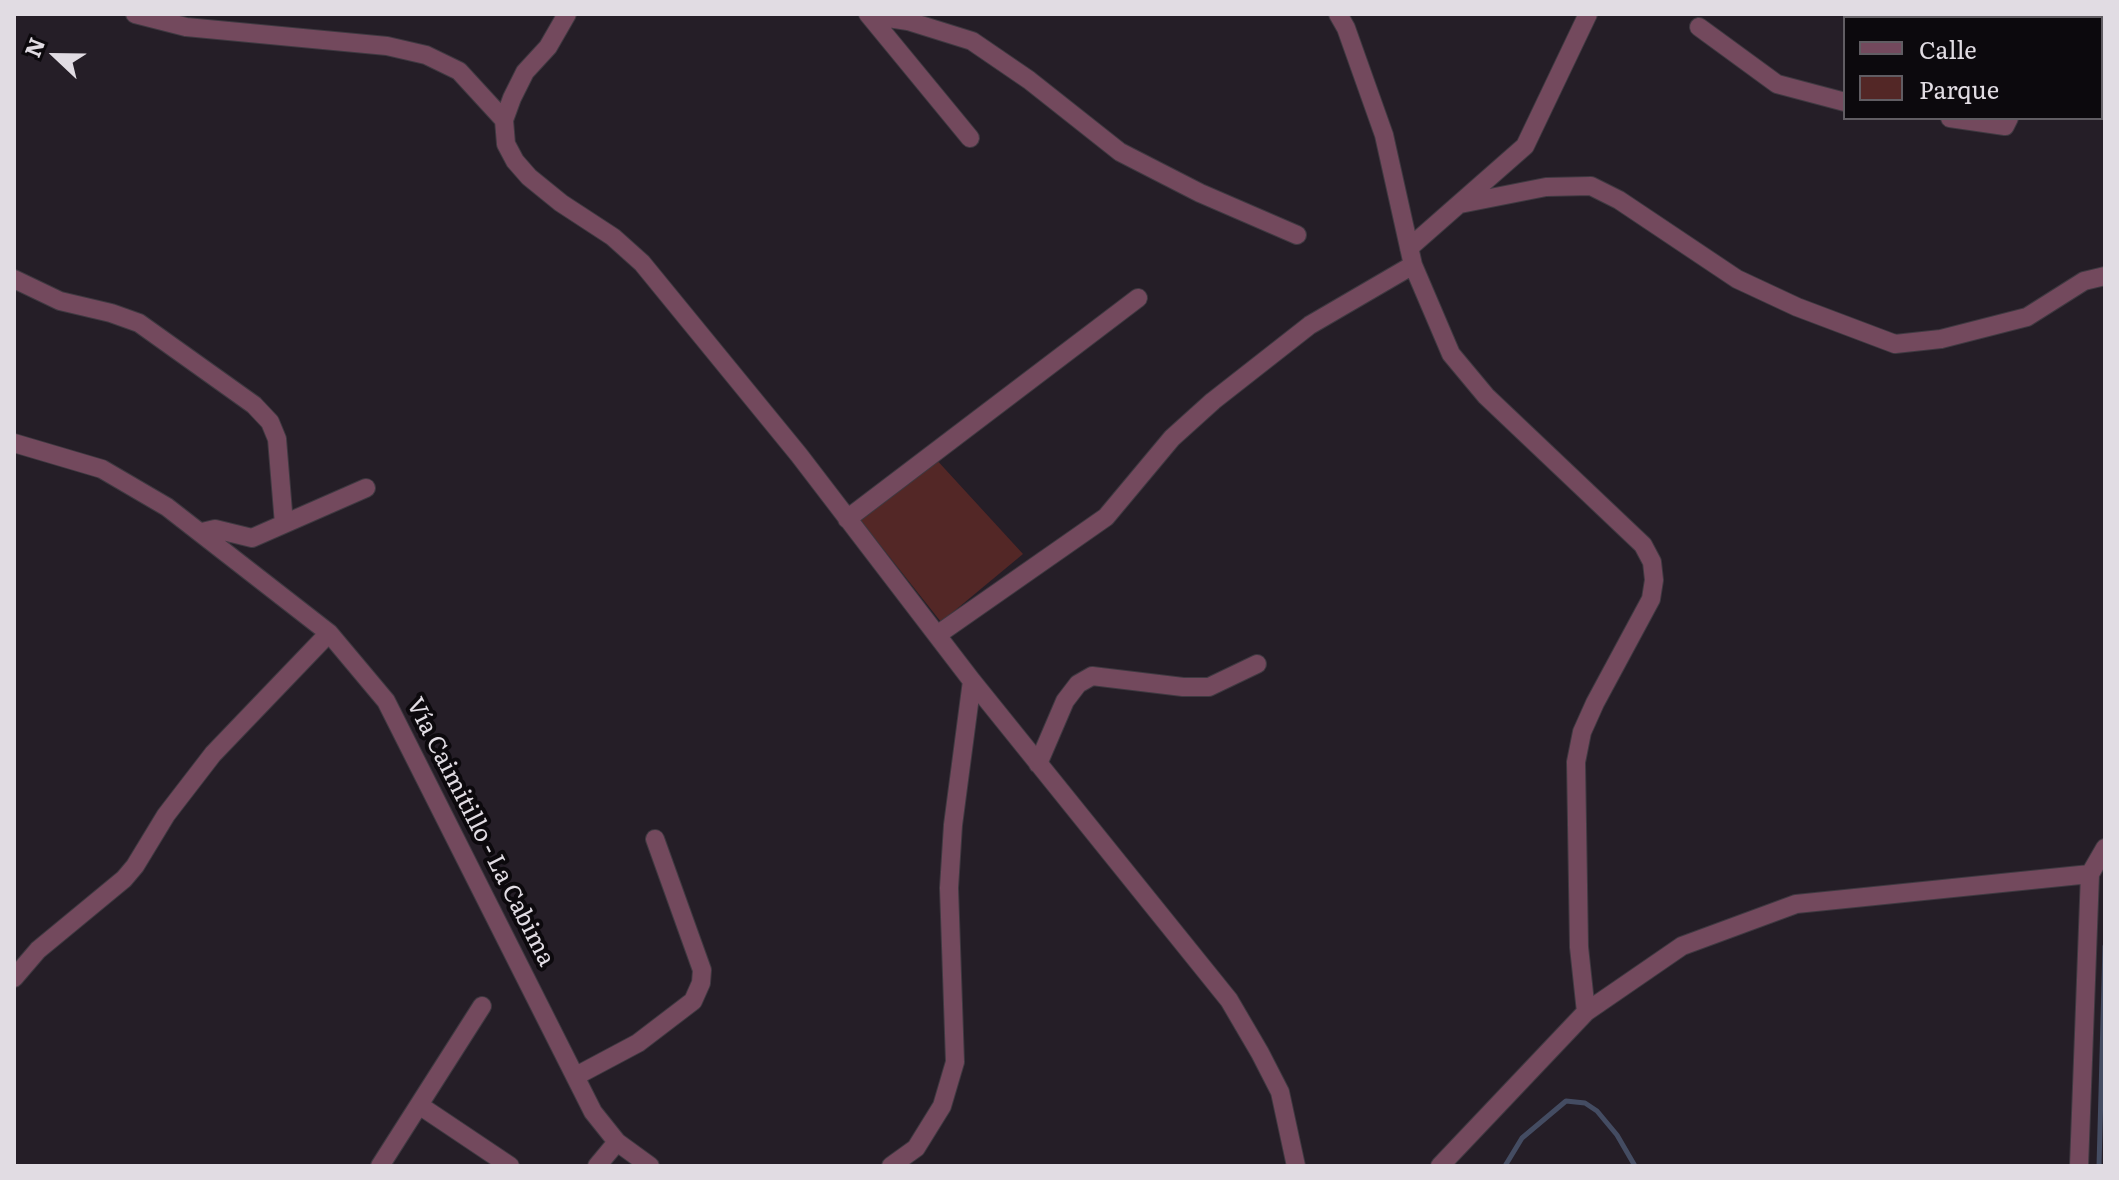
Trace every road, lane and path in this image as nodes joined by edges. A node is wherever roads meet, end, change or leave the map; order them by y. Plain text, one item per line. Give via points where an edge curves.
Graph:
1 (135, 14) edge
2 (567, 14) edge
3 (869, 14) edge
4 (1338, 14) edge
5 (1588, 14) edge
6 (1699, 27) dead end
7 (1843, 101) edge
8 (504, 120) junction
9 (1964, 120) edge
10 (2008, 120) edge
11 (970, 138) dead end
12 (1460, 204) junction
13 (1297, 235) dead end
14 (1411, 257) junction
15 (2105, 276) edge
16 (14, 279) edge
17 (1138, 298) dead end
18 (14, 443) edge
19 (366, 488) dead end
20 (847, 519) junction
21 (284, 524) junction
22 (202, 532) junction
23 (329, 633) junction
24 (937, 635) junction
25 (1257, 664) dead end
26 (972, 681) junction
27 (1038, 764) junction
28 (655, 839) dead end
29 (2105, 848) edge
30 (2090, 874) junction
31 (14, 978) edge
32 (482, 1006) dead end
33 (1586, 1012) junction
34 (576, 1076) junction
35 (419, 1105) junction
36 (617, 1142) junction
37 (380, 1166) edge
38 (510, 1166) edge
39 (597, 1166) edge
40 (650, 1166) edge
41 (891, 1166) edge
42 (1296, 1166) edge
43 (1440, 1166) edge
44 (2079, 1166) edge

1 - 8 street via 186,27 387,46 426,55 459,71
2 - 8 street via 525,72
3 - 11 street
3 - 13 street via 972,41 1120,152
4 - 14 street via 1384,135
5 - 12 street via 1525,146
6 - 7 street via 1777,84
8 - 20 street via 506,144 515,161 642,263
9 - 10 street via 2005,126
12 - 14 street
12 - 15 street via 1546,187 1591,186 1737,279 1895,344 1941,339 2027,317 2084,281
14 - 24 street via 1310,325 1213,401 1172,438 1106,517
14 - 33 street via 1451,354 1486,396 1643,545 1652,562 1651,599 1595,703 1576,762 1579,947
16 - 21 street via 60,301 139,323 254,405 277,439
17 - 20 street
18 - 22 street, Vía Caimitillo - La Cabima via 102,469
19 - 21 street
20 - 24 street
21 - 22 street via 252,538 215,529
22 - 23 street, Vía Caimitillo - La Cabima
23 - 31 street via 213,754 124,879 38,950
23 - 34 street, Vía Caimitillo - La Cabima via 386,701
24 - 26 street
25 - 27 street via 1209,687 1092,676 1065,701
26 - 27 street
26 - 41 street via 949,888 955,1062 942,1106 916,1148
27 - 42 street via 1229,1000 1280,1092
28 - 34 street via 702,970 701,983 693,1001 638,1043
29 - 30 street
30 - 33 street via 1796,904 1682,946
30 - 44 street
32 - 35 street
33 - 43 street
34 - 36 street, Vía Caimitillo - La Cabima via 593,1112
35 - 37 street
35 - 38 street
36 - 39 street
36 - 40 street, Vía Caimitillo - La Cabima

